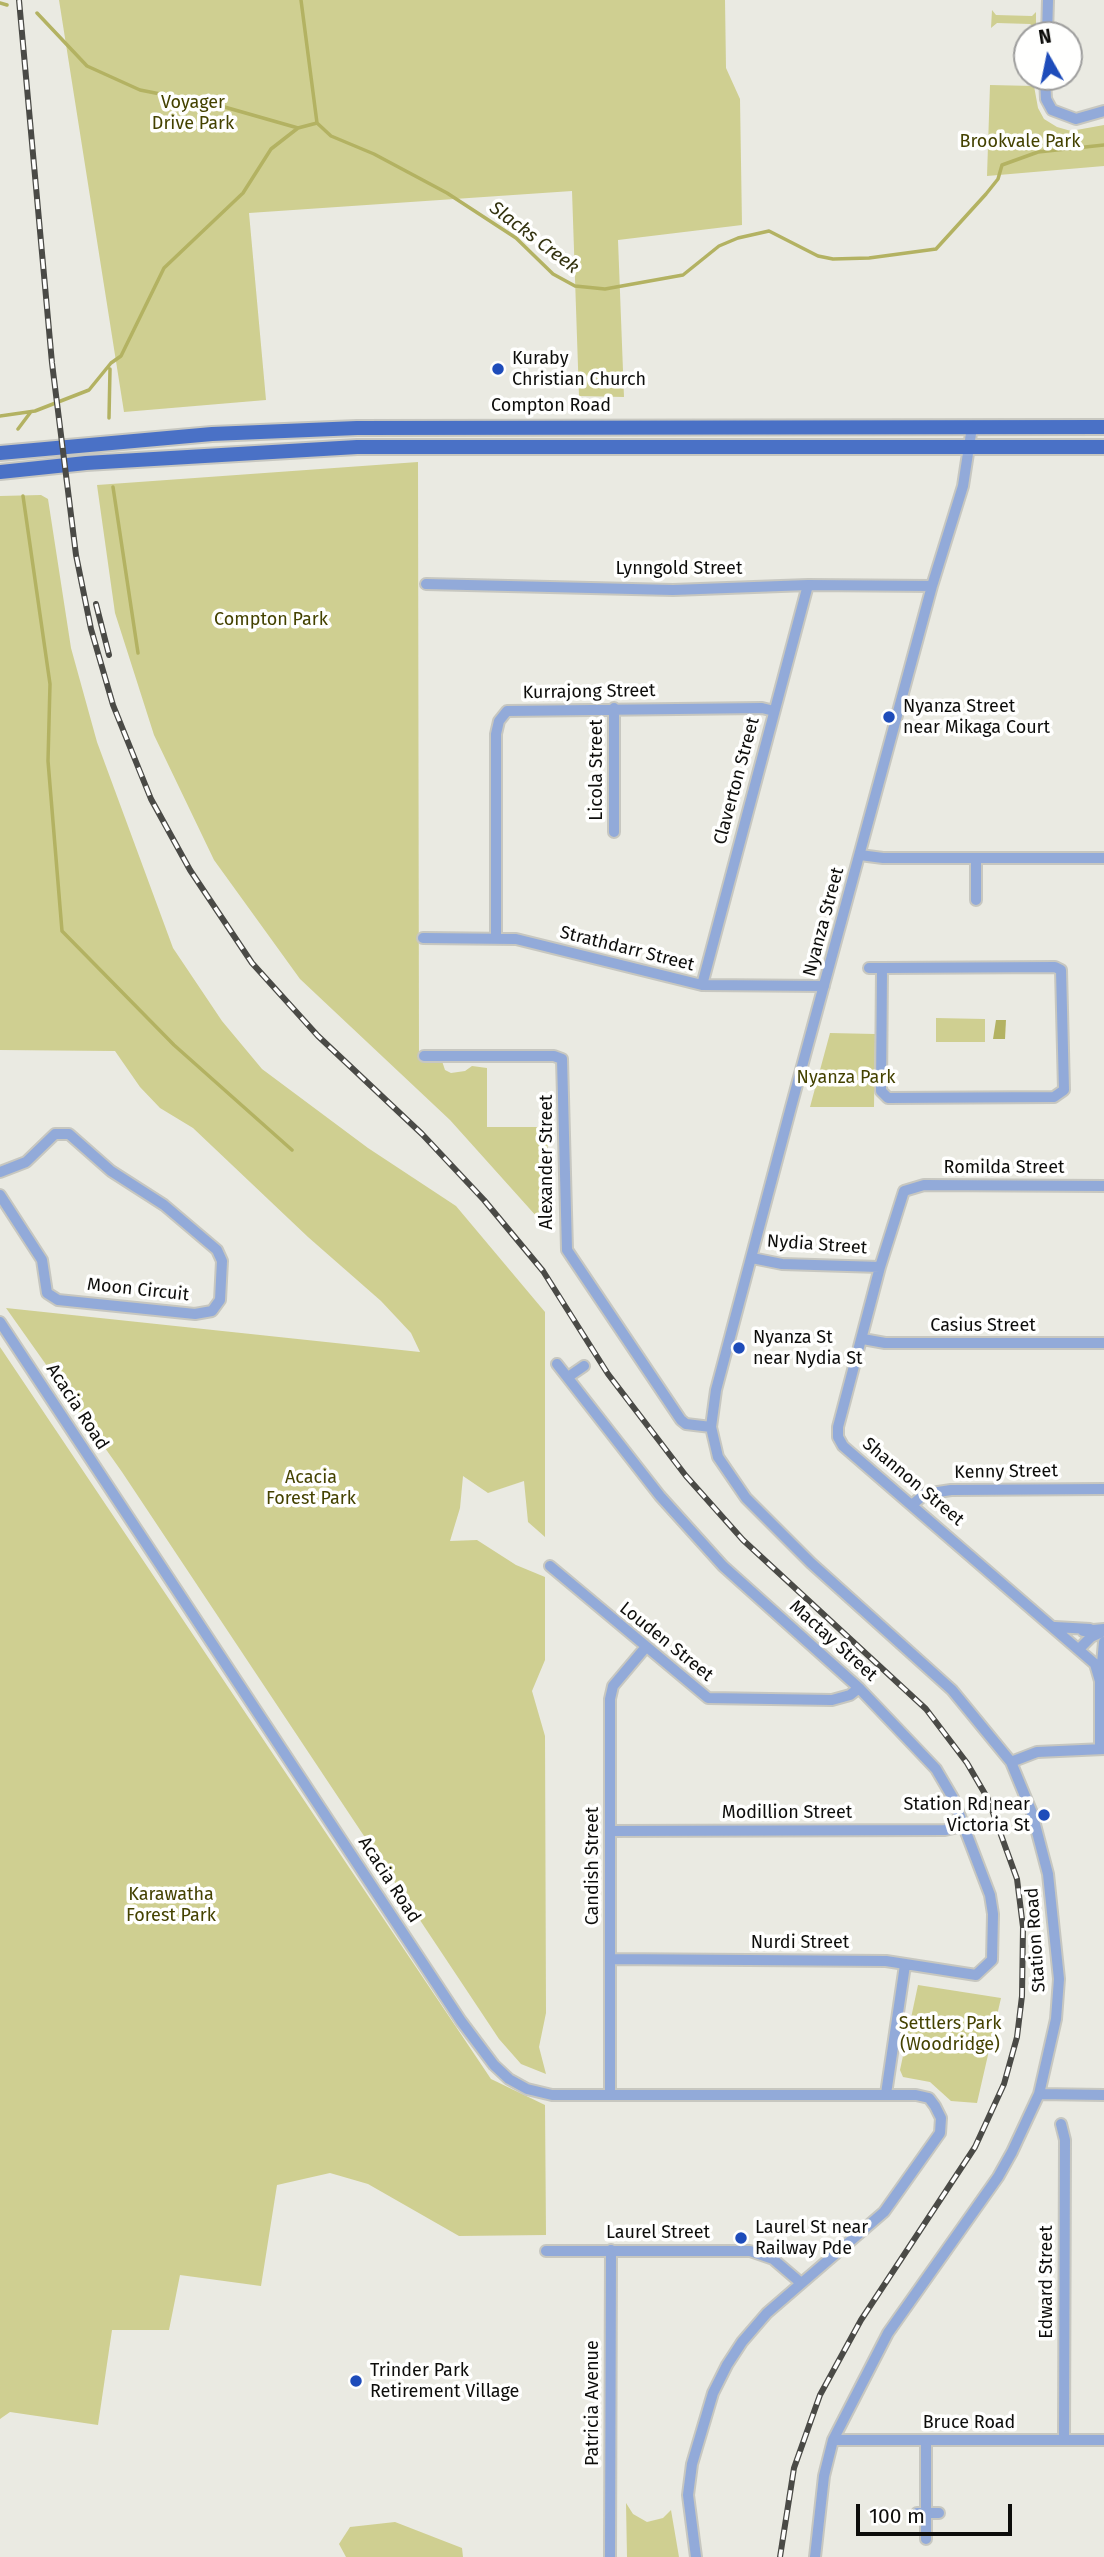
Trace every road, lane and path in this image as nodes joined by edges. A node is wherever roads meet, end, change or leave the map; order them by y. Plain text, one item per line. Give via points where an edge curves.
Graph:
1 (1048, 0) edge
2 (1047, 21) edge
3 (1046, 91) edge
4 (1104, 111) edge
5 (972, 427) junction
6 (1104, 427) edge
7 (253, 432) junction
8 (971, 447) junction
9 (1104, 447) edge
10 (286, 451) junction
11 (0, 453) edge
12 (0, 472) edge
13 (426, 584) dead end
14 (808, 585) junction
15 (932, 586) junction
16 (614, 709) junction
17 (774, 711) junction
18 (614, 832) dead end
19 (860, 855) junction
20 (1104, 858) edge
21 (976, 859) junction
22 (976, 900) dead end
23 (496, 937) junction
24 (423, 938) dead end
25 (869, 968) dead end
26 (882, 968) junction
27 (702, 985) junction
28 (824, 986) junction
29 (424, 1056) dead end
30 (0, 1172) edge
31 (1104, 1186) edge
32 (904, 1191) joint
33 (0, 1195) edge
34 (752, 1258) junction
35 (880, 1266) junction
36 (0, 1322) edge
37 (863, 1339) junction
38 (1104, 1343) edge
39 (558, 1364) dead end
40 (584, 1366) dead end
41 (568, 1377) junction
42 (711, 1427) junction
43 (1104, 1489) edge
44 (913, 1504) junction
45 (550, 1566) dead end
46 (1050, 1624) junction
47 (1090, 1629) junction
48 (1104, 1630) edge
49 (1104, 1642) edge
50 (1075, 1646) junction
51 (645, 1648) junction
52 (1100, 1681) junction
53 (859, 1688) junction
54 (1102, 1749) edge
55 (1011, 1762) junction
56 (963, 1826) junction
57 (610, 1831) junction
58 (610, 1959) junction
59 (905, 1965) junction
60 (986, 1969) joint
61 (886, 2094) junction
62 (1039, 2094) junction
63 (610, 2095) junction
64 (1104, 2095) edge
65 (1061, 2124) dead end
66 (611, 2250) junction
67 (546, 2251) dead end
68 (801, 2283) junction
69 (833, 2440) junction
70 (926, 2440) junction
71 (1064, 2440) junction
72 (1104, 2440) edge
73 (922, 2512) junction
74 (939, 2513) dead end
75 (926, 2539) dead end
76 (610, 2557) edge
77 (696, 2557) edge
78 (815, 2557) edge

1 - 2 street
3 - 4 street via 1052,110 1076,119
5 - 6 main road, Compton Road
5 - 7 main road, Compton Road via 434,426
5 - 8 street, Nyanza Street
7 - 10 main road via 256,442 273,443
7 - 11 main road, Compton Road
8 - 9 main road
8 - 10 main road via 565,445
8 - 15 street, Nyanza Street
10 - 12 main road
13 - 14 street, Lynngold Street via 673,590
14 - 15 street, Lynngold Street
14 - 17 street, Claverton Street
15 - 19 street, Nyanza Street
16 - 17 street, Kurrajong Street
16 - 18 street, Licola Street
16 - 23 street, Kurrajong Street via 521,709 507,711 499,721
17 - 27 street, Claverton Street
19 - 21 street
19 - 28 street, Nyanza Street
20 - 21 street
21 - 22 street
23 - 24 street, Strathdarr Street
23 - 27 street, Strathdarr Street
25 - 26 street
26 - 26 street via 1061,970 1064,1090 1055,1097 888,1098 881,1091
27 - 28 street, Strathdarr Street
28 - 34 street, Nyanza Street
29 - 42 street, Alexander Street via 562,1059 567,1250 681,1420
30 - 33 street, Moon Circuit via 32,1158 55,1134 69,1134 217,1250 222,1261 219,1300 212,1311 195,1314 58,1300 47,1293 42,1260
31 - 32 street, Romilda Street via 924,1185
32 - 35 street, Shannon Street
34 - 35 street, Nydia Street via 782,1264
34 - 42 street, Nyanza Street via 716,1390
35 - 37 street, Shannon Street
36 - 63 street, Acacia Road via 445,1998 494,2065 527,2090
37 - 38 street, Casius Street via 885,1343
37 - 44 street, Shannon Street via 838,1437
39 - 41 street, Mactay Street
40 - 41 street
41 - 53 street, Mactay Street via 660,1496 723,1566
42 - 55 street, Station Road via 718,1457 746,1498 952,1690
43 - 44 street, Kenny Street via 951,1490 925,1494
44 - 46 street, Shannon Street
45 - 51 street, Louden Street
46 - 47 street
46 - 50 street, Shannon Street
47 - 48 street
47 - 50 street
48 - 50 street
49 - 52 street
50 - 52 street, Shannon Street via 1096,1666
51 - 53 street, Louden Street via 698,1692 719,1700 832,1700
51 - 57 street, Candish Street via 613,1686 610,1699
52 - 54 street
53 - 56 street, Mactay Street via 936,1769
54 - 55 street via 1037,1752
55 - 62 street, Station Road via 1032,1813 1048,1874 1058,1947 1056,2019
56 - 57 street, Modillion Street via 944,1830
56 - 60 street, Mactay Street via 990,1895 992,1960
57 - 58 street, Candish Street
58 - 59 street, Nurdi Street via 886,1961
58 - 63 street, Candish Street
59 - 60 street, Nurdi Street via 964,1976
59 - 61 street
61 - 63 street, Acacia Road
61 - 68 street, Acacia Road via 929,2098 941,2118 940,2133 884,2212
62 - 64 street
62 - 69 street, Station Road via 998,2177 888,2333
65 - 71 street, Edward Street via 1065,2140
66 - 67 street, Laurel Street
66 - 68 street, Laurel Street via 750,2251 773,2259
66 - 76 street, Patricia Avenue
68 - 77 street via 742,2342 713,2393 688,2496
69 - 70 street, Bruce Road
69 - 78 street, Station Road
70 - 71 street, Bruce Road
70 - 73 street
71 - 72 street, Bruce Road
73 - 74 street
73 - 75 street

